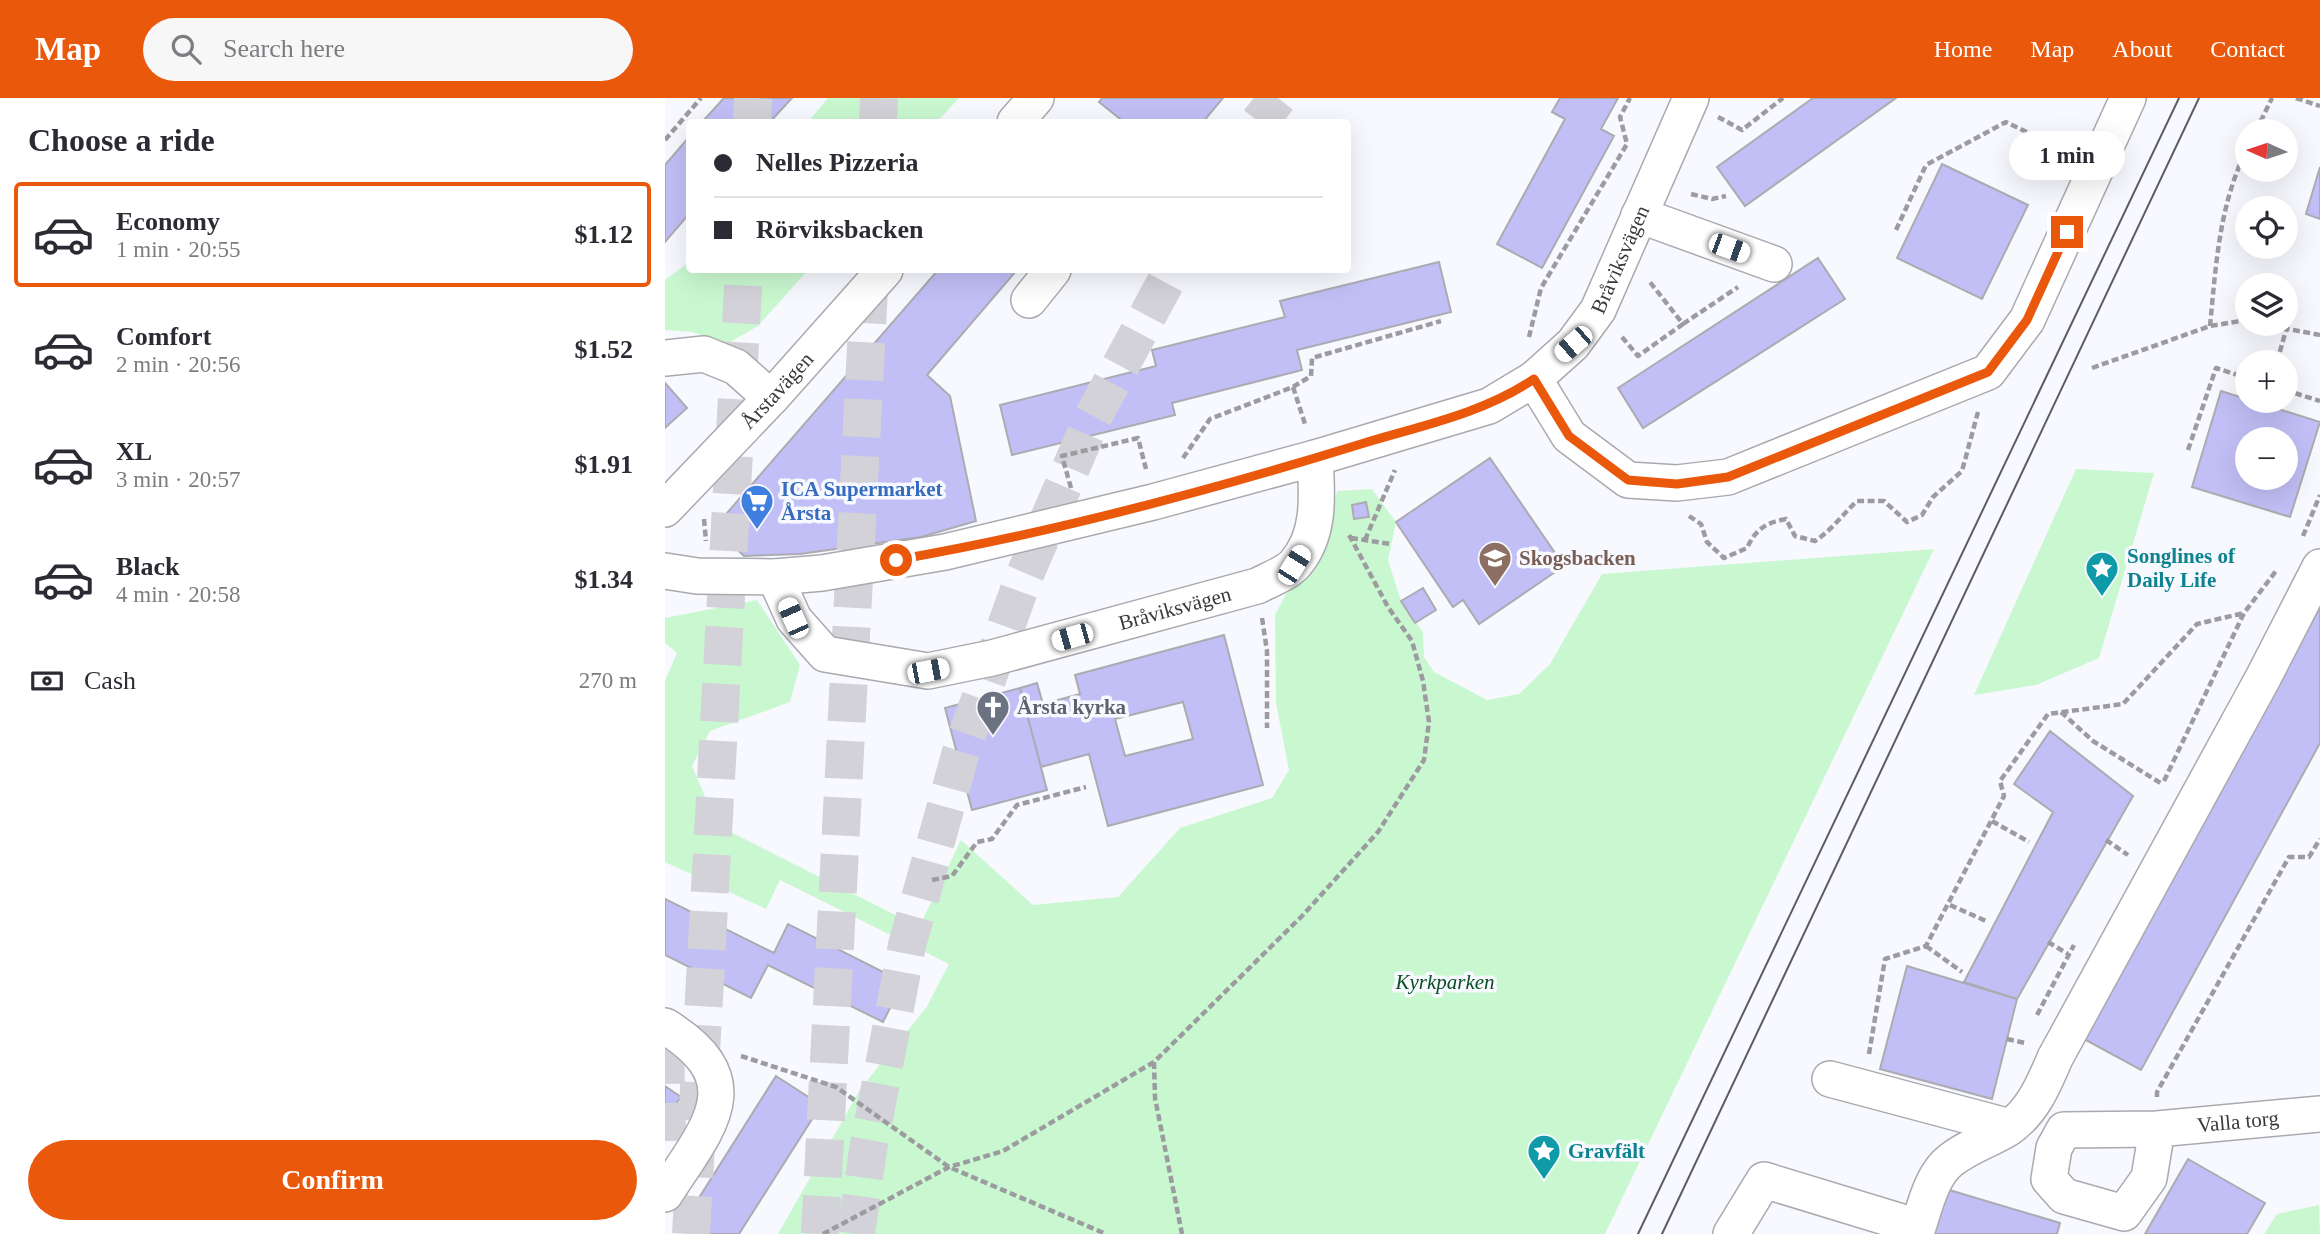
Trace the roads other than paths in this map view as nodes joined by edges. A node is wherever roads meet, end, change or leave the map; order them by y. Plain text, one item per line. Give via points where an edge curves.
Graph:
1 (1036, 98) edge
2 (2128, 98) edge
3 (1691, 99) edge
4 (1018, 119) edge
5 (1639, 215) junction
6 (1774, 264) dead end
7 (882, 273) edge
8 (1050, 273) edge
9 (1028, 300) dead end
10 (665, 358) edge
11 (1534, 379) junction
12 (771, 398) junction
13 (1315, 458) junction
14 (665, 509) edge
15 (665, 548) edge
16 (665, 558) edge
17 (2320, 566) edge
18 (665, 571) edge
19 (775, 577) junction
20 (665, 1026) edge
21 (1830, 1079) dead end
22 (2040, 1093) junction
23 (2320, 1114) edge
24 (2010, 1127) junction
25 (2157, 1129) junction
26 (2064, 1130) junction
27 (665, 1194) edge
28 (1917, 1231) edge
29 (1731, 1234) edge

1 - 4 street
2 - 11 street via 2027,320 1988,372 1728,477 1677,484 1628,480 1569,436
3 - 5 street, Bråviksvägen
5 - 6 street
5 - 11 street, Bråviksvägen via 1598,310 1573,344
7 - 12 street, Årstavägen
8 - 9 street
10 - 12 street via 704,354 736,367
11 - 13 street, Bråviksvägen via 1489,406
12 - 14 street, Årstavägen
13 - 19 street, Bråviksvägen via 945,552
13 - 19 street, Bråviksvägen via 1313,534 1294,565 1257,586 992,659 928,671 825,654 793,618
15 - 16 street
17 - 22 street
18 - 19 street, Bråviksvägen
20 - 27 street via 688,1040 716,1076 712,1121
21 - 24 street
22 - 24 street
22 - 26 street
23 - 25 street, Valla torg
24 - 28 street via 1949,1161 1931,1190
25 - 26 street, Valla torg
25 - 26 street via 2149,1178 2125,1213 2064,1196 2049,1179 2054,1148
28 - 29 street via 1764,1181

